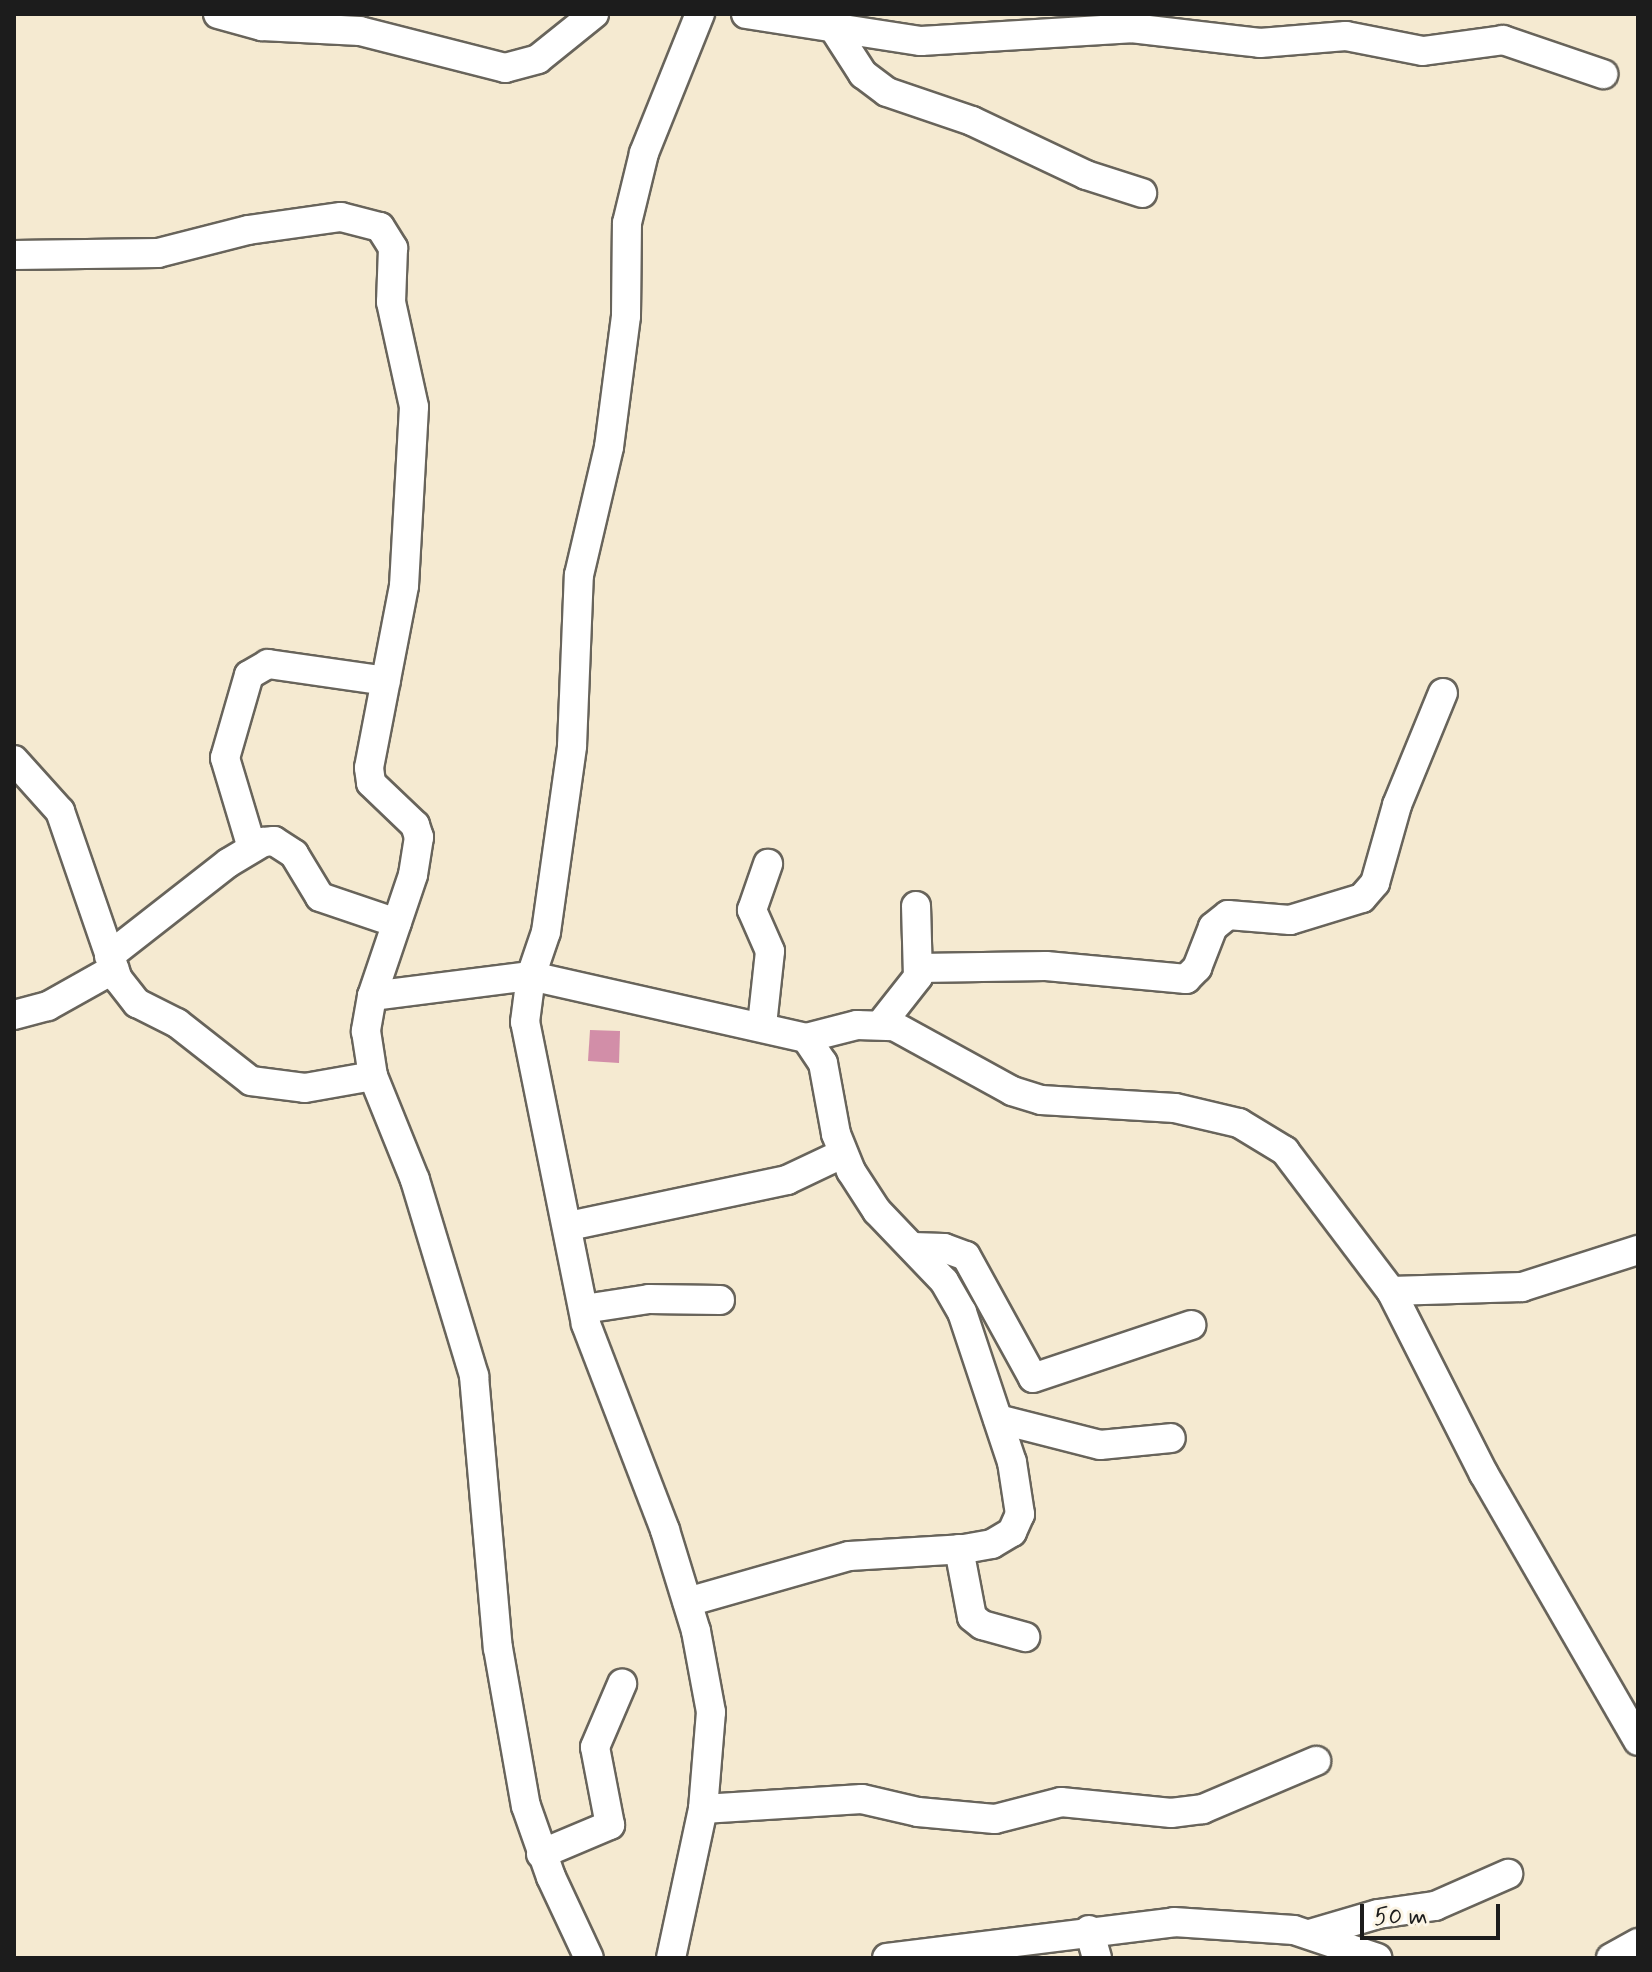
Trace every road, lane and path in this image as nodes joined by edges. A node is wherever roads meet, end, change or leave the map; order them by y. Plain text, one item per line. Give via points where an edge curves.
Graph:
1 (218, 14) edge
2 (594, 14) edge
3 (700, 14) edge
4 (746, 14) edge
5 (393, 26) edge
6 (834, 29) junction
7 (1603, 74) dead end
8 (1142, 193) dead end
9 (14, 255) edge
10 (386, 681) junction
11 (1443, 693) dead end
12 (14, 760) edge
13 (252, 848) junction
14 (768, 864) dead end
15 (916, 906) dead end
16 (397, 923) junction
17 (112, 962) junction
18 (919, 968) junction
19 (531, 976) junction
20 (372, 996) junction
21 (14, 1015) edge
22 (881, 1024) junction
23 (762, 1025) junction
24 (806, 1038) junction
25 (373, 1076) junction
26 (842, 1154) junction
27 (569, 1226) junction
28 (913, 1247) junction
29 (1638, 1250) edge
30 (1391, 1291) junction
31 (720, 1300) dead end
32 (584, 1309) junction
33 (1191, 1325) dead end
34 (998, 1419) junction
35 (1171, 1438) dead end
36 (959, 1549) junction
37 (687, 1602) junction
38 (1025, 1637) dead end
39 (622, 1684) dead end
40 (1638, 1741) edge
41 (1316, 1761) dead end
42 (703, 1809) junction
43 (541, 1854) junction
44 (1508, 1874) dead end
45 (1089, 1930) junction
46 (1310, 1934) junction
47 (1638, 1943) edge
48 (589, 1958) edge
49 (671, 1958) edge
50 (887, 1958) edge
51 (1097, 1958) edge
52 (1377, 1958) edge
53 (1611, 1958) edge

1 - 5 street via 262,26
2 - 5 street via 538,59 516,67
3 - 19 street via 644,153 629,212 626,316 609,447 579,575 570,762 546,932
4 - 6 street
6 - 7 street via 947,42 1131,28 1245,42 1346,36 1423,51 1490,39 1518,42
6 - 8 street via 863,74 887,92 972,121 1086,175
9 - 10 street via 158,253 248,230 341,217 380,227 393,248 391,302 414,407 404,586
10 - 13 street via 268,664 249,675 225,758
10 - 16 street via 369,768 371,783 415,825 419,837
11 - 18 street via 1397,805 1375,883 1362,898 1290,920 1228,915 1213,927 1197,968 1186,979 1046,966
12 - 17 street via 60,811
13 - 16 street via 274,841 283,845 320,897
13 - 17 street
14 - 23 street via 752,910 770,951
15 - 18 street
16 - 20 street
17 - 21 street via 48,1006
17 - 25 street via 137,1003 177,1023 251,1081 305,1088
18 - 22 street via 909,994
19 - 20 street
19 - 23 street
19 - 27 street via 525,1022
20 - 25 street via 366,1031
22 - 24 street
22 - 30 street via 917,1035 989,1081 1041,1100 1175,1108 1262,1133 1295,1161
23 - 24 street
24 - 26 street via 823,1063
25 - 43 street via 415,1180 474,1376 498,1648 526,1806
26 - 27 street via 787,1180
26 - 28 street via 877,1211
27 - 32 street
28 - 33 street via 944,1248 966,1256 1033,1378
28 - 34 street via 944,1281 962,1312
29 - 30 street via 1522,1287
30 - 40 street via 1484,1474
31 - 32 street via 649,1299
32 - 37 street
34 - 35 street via 1100,1445
34 - 36 street via 1019,1494 1017,1525 992,1544
36 - 37 street via 849,1556
36 - 38 street via 972,1617
37 - 42 street via 711,1712
39 - 43 street via 595,1747 610,1825
41 - 42 street via 1203,1809 1171,1813 1061,1802 995,1819 918,1812 862,1799
42 - 49 street
43 - 48 street
44 - 46 street via 1435,1906 1378,1914
45 - 46 street via 1174,1922
45 - 50 street
45 - 51 street
46 - 52 street
47 - 53 street

